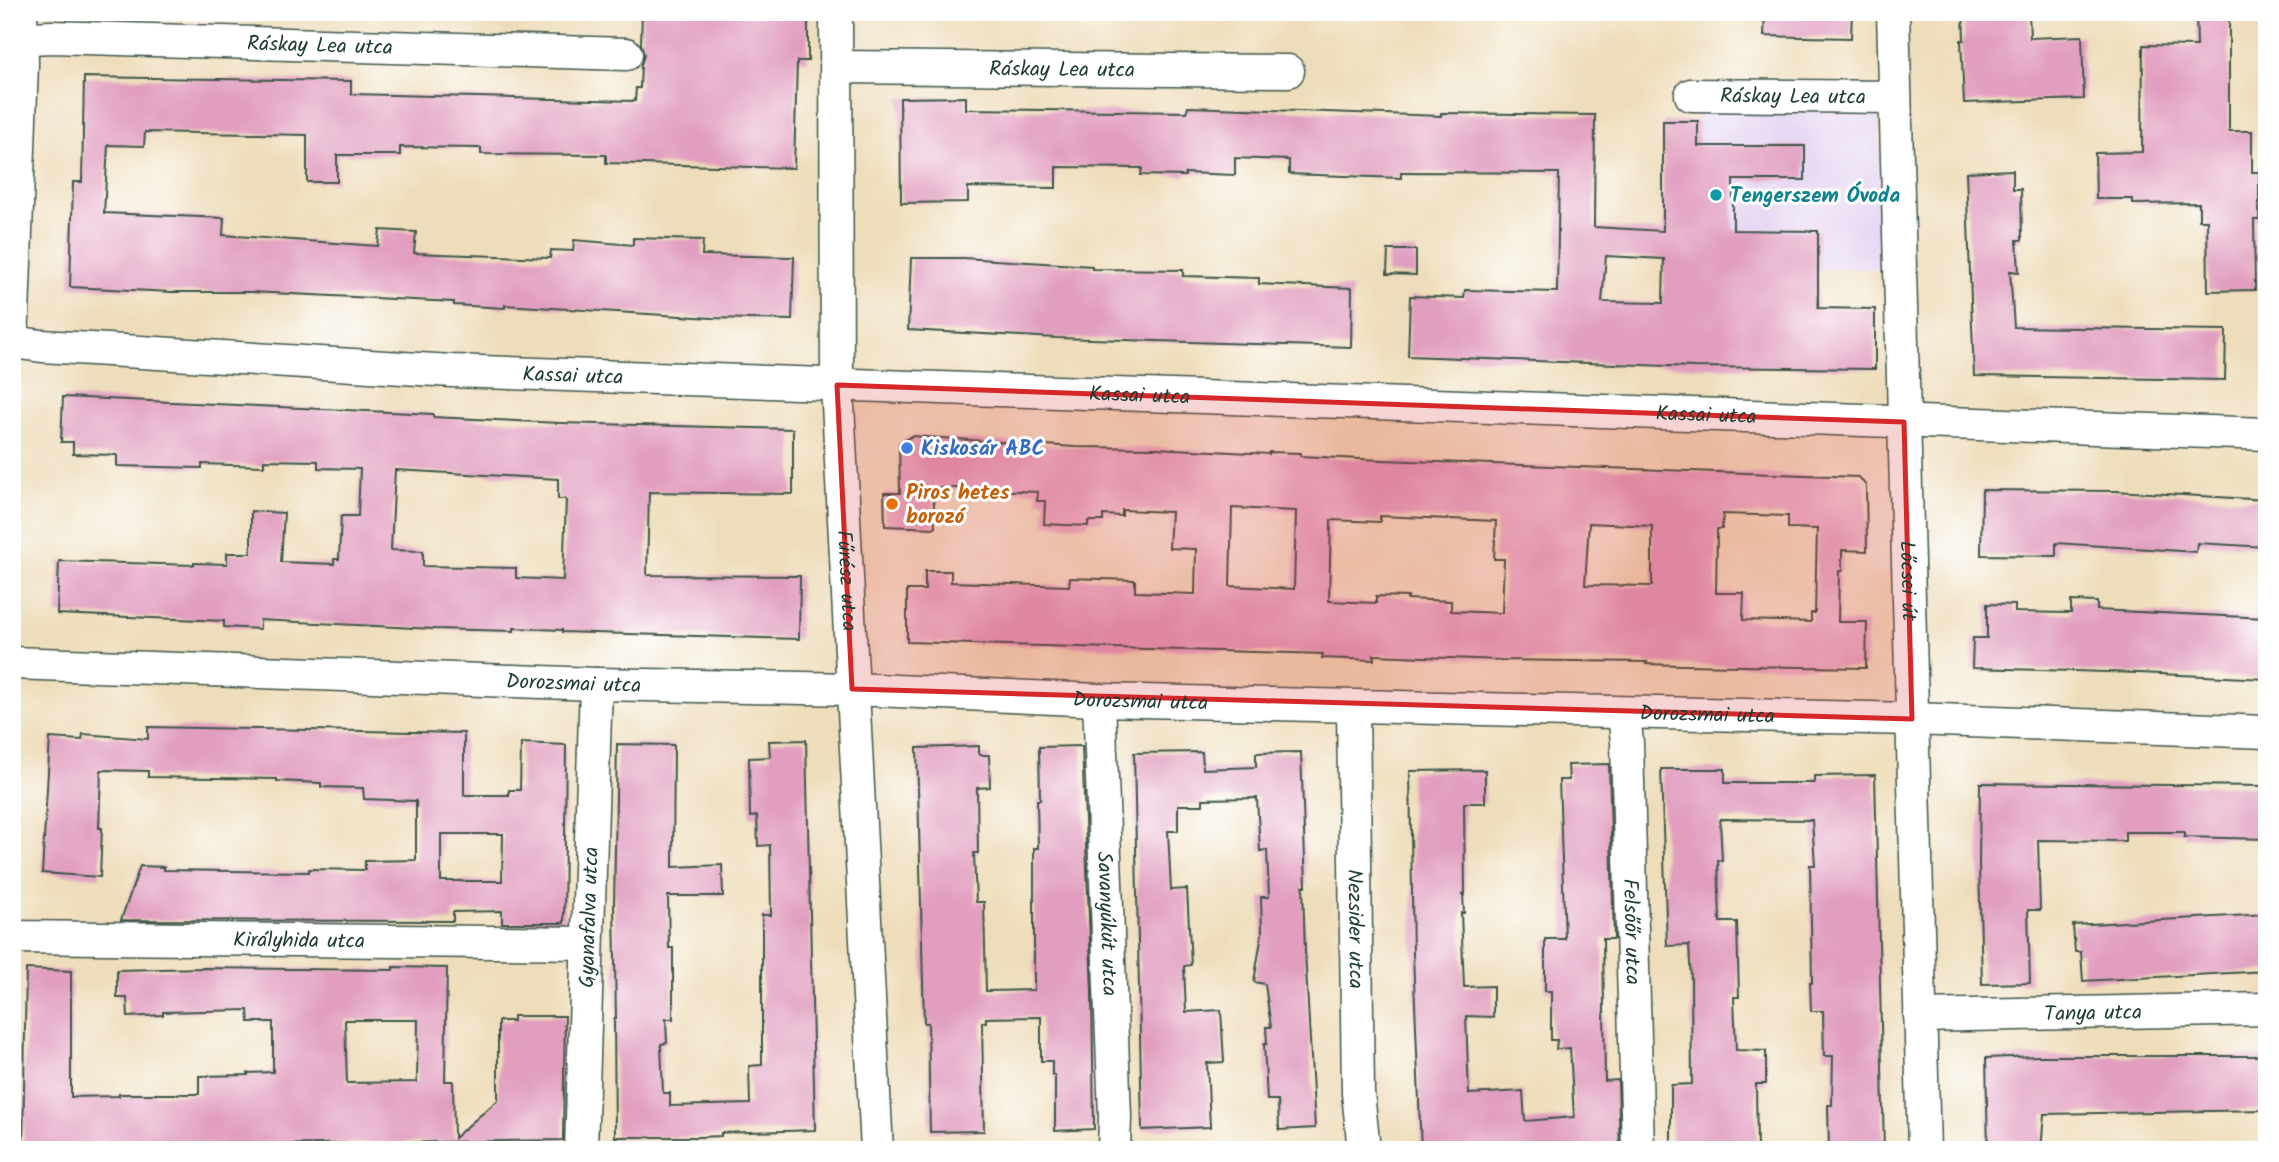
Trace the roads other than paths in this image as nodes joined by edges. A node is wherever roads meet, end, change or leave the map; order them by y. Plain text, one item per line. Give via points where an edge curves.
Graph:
1 (836, 12) edge
2 (1893, 12) edge
3 (18, 30) edge
4 (626, 54) dead end
5 (838, 67) junction
6 (1288, 71) dead end
7 (1691, 95) dead end
8 (1895, 97) junction
9 (12, 343) edge
10 (837, 385) junction
11 (1904, 422) junction
12 (2267, 435) edge
13 (12, 663) edge
14 (596, 684) junction
15 (852, 688) junction
16 (1099, 699) junction
17 (1353, 707) junction
18 (1624, 713) junction
19 (1912, 719) junction
20 (2267, 732) edge
21 (12, 937) edge
22 (587, 943) junction
23 (2267, 1009) edge
24 (1920, 1016) junction
25 (581, 1150) edge
26 (877, 1150) edge
27 (1114, 1150) edge
28 (1364, 1150) edge
29 (1637, 1150) edge
30 (1924, 1150) edge

1 - 5 street, Fűrész utca
2 - 8 street, Lőcsei út
3 - 4 street, Ráskay Lea utca via 51,37
3 - 9 street
5 - 6 street, Ráskay Lea utca
5 - 10 street, Fűrész utca
7 - 8 street, Ráskay Lea utca
8 - 11 street, Lőcsei út
9 - 10 street, Kassai utca via 452,371
10 - 11 street, Kassai utca
10 - 15 street, Fűrész utca
11 - 12 street, Kassai utca
11 - 19 street, Lőcsei út
13 - 14 street, Dorozsmai utca
14 - 15 street, Dorozsmai utca
14 - 22 street, Gyanafalva utca
15 - 16 street, Dorozsmai utca
15 - 26 street, Fűrész utca
16 - 17 street, Dorozsmai utca
16 - 27 street, Savanyúkút utca
17 - 18 street, Dorozsmai utca
17 - 28 street, Nezsider utca via 1358,1093
18 - 19 street, Dorozsmai utca
18 - 29 street, Felsőőr utca
19 - 20 street, Dorozsmai utca
19 - 24 street, Lőcsei út
21 - 22 street, Királyhida utca
22 - 25 street, Gyanafalva utca
23 - 24 street, Tanya utca
24 - 30 street, Lőcsei út

